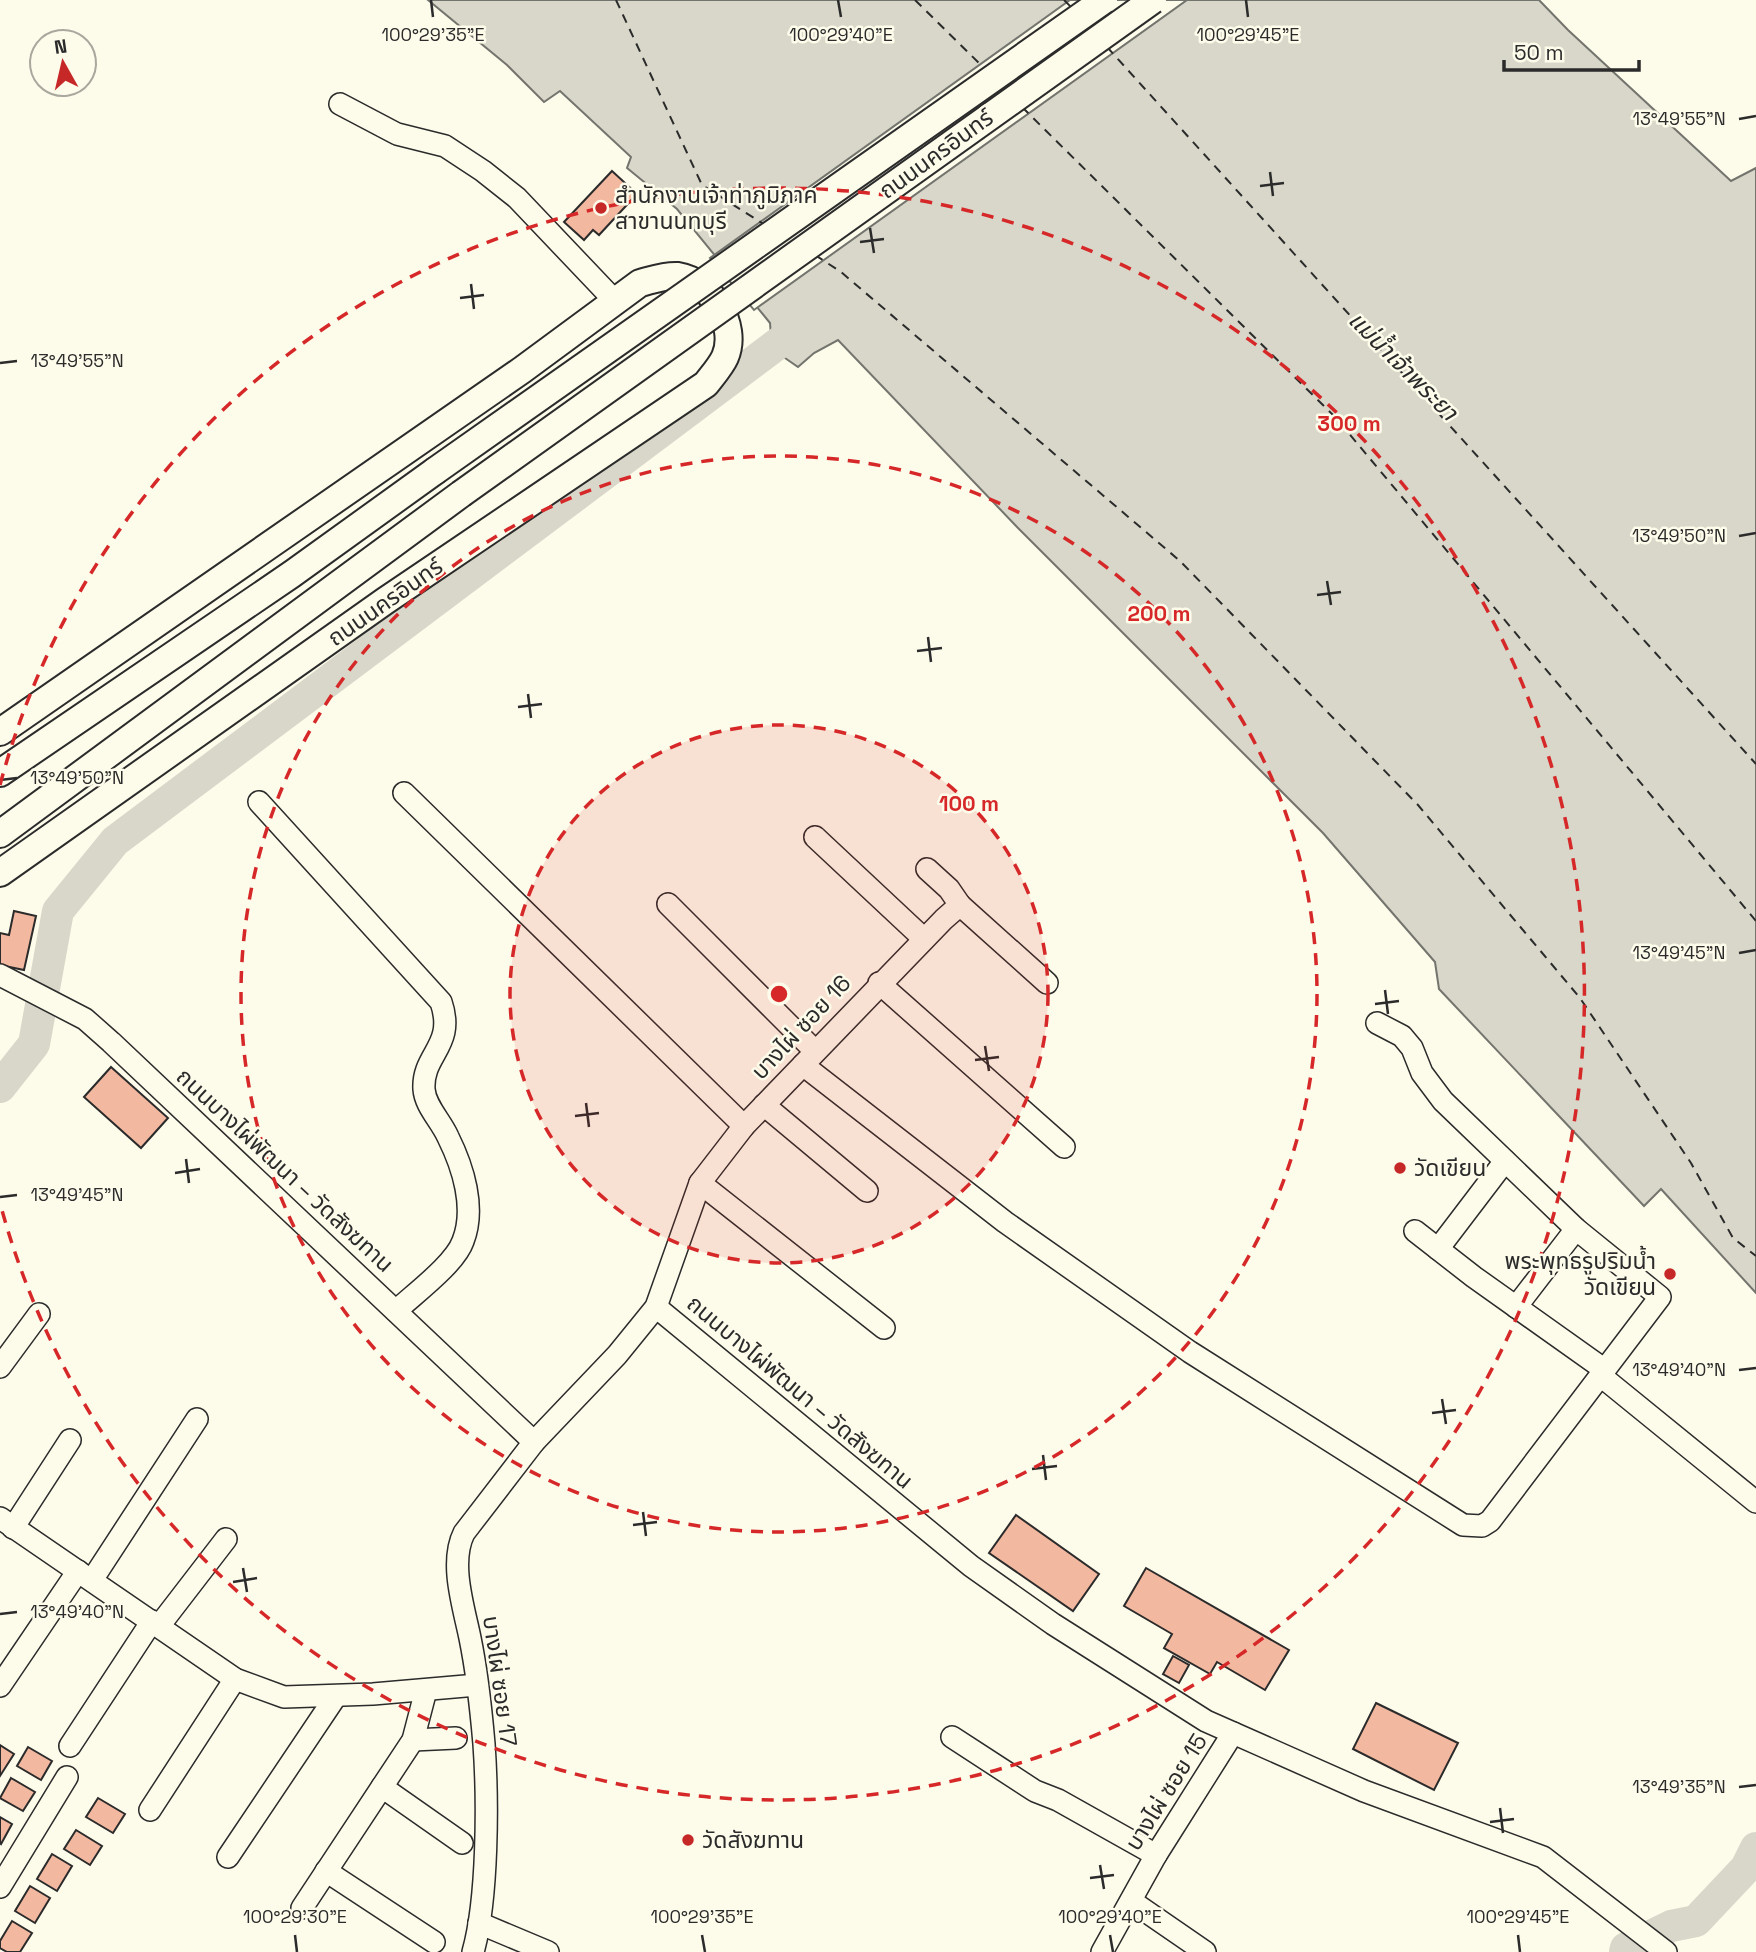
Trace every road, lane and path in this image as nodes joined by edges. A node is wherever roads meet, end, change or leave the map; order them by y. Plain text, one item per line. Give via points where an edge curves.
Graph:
1 (1104, 0) edge
2 (1153, 0) edge
3 (340, 104) dead end
4 (614, 300) junction
5 (0, 732) edge
6 (0, 773) edge
7 (62, 790) junction
8 (404, 793) dead end
9 (259, 802) dead end
10 (0, 834) edge
11 (815, 837) dead end
12 (0, 867) edge
13 (927, 869) dead end
14 (0, 873) edge
15 (668, 904) dead end
16 (960, 905) junction
17 (924, 939) junction
18 (0, 975) edge
19 (879, 983) junction
20 (1047, 983) dead end
21 (1377, 1023) dead end
22 (809, 1058) junction
23 (764, 1105) junction
24 (744, 1126) junction
25 (1064, 1147) dead end
26 (1506, 1161) junction
27 (700, 1183) junction
28 (867, 1191) dead end
29 (1576, 1228) junction
30 (1415, 1231) dead end
31 (1438, 1249) junction
32 (656, 1307) junction
33 (1516, 1307) junction
34 (396, 1311) junction
35 (39, 1314) dead end
36 (884, 1328) dead end
37 (0, 1367) edge
38 (1603, 1373) junction
39 (197, 1419) dead end
40 (70, 1440) dead end
41 (534, 1442) junction
42 (1756, 1502) edge
43 (3, 1521) edge
44 (226, 1539) dead end
45 (85, 1575) junction
46 (155, 1623) junction
47 (235, 1679) junction
48 (477, 1685) junction
49 (0, 1686) edge
50 (426, 1690) junction
51 (336, 1696) junction
52 (1233, 1733) junction
53 (952, 1737) dead end
54 (456, 1738) dead end
55 (413, 1740) junction
56 (70, 1746) dead end
57 (67, 1777) dead end
58 (382, 1787) junction
59 (150, 1810) dead end
60 (462, 1843) dead end
61 (1156, 1855) junction
62 (228, 1857) dead end
63 (326, 1871) junction
64 (0, 1887) edge
65 (1131, 1901) junction
66 (302, 1908) dead end
67 (480, 1923) junction
68 (434, 1942) dead end
69 (473, 1952) edge
70 (548, 1952) edge
71 (1102, 1952) edge
72 (1205, 1952) edge
73 (1665, 1952) edge

1 - 6 main road, ถนนนครอินทร์, bridge via 292,574
2 - 7 main road, ถนนนครอินทร์, bridge via 461,495
3 - 4 street via 397,134 445,146 483,170 517,198
4 - 5 main road, ถนนนครอินทร์ via 522,370
4 - 14 main road, ถนนนครอินทร์ via 640,283 663,276 692,281 711,295 723,313 726,355 706,384 688,397 386,601
7 - 10 main road, ถนนนครอินทร์
7 - 12 main road
8 - 24 street
9 - 34 street via 441,1002 447,1019 424,1087 464,1176 467,1222 463,1243
11 - 17 street
13 - 16 street
15 - 22 street
16 - 17 street, บางไผ่ ซอย 16
16 - 20 street
17 - 19 street, บางไผ่ ซอย 16
18 - 34 street, ถนนบางไผ่พัฒนา – วัดสังฆทาน via 85,1019
19 - 22 street, บางไผ่ ซอย 16
19 - 25 street
21 - 26 street via 1402,1036 1443,1101
22 - 23 street, บางไผ่ ซอย 16
22 - 38 street via 1005,1222 1190,1352 1463,1525 1482,1526 1490,1521
23 - 24 street, บางไผ่ ซอย 16
23 - 28 street
24 - 27 street, บางไผ่ ซอย 16
26 - 29 street
26 - 31 street
27 - 32 street, บางไผ่ ซอย 16
27 - 36 street
29 - 33 street
29 - 38 street via 1660,1297
30 - 31 street
31 - 33 street
32 - 41 street, ถนนบางไผ่พัฒนา – วัดสังฆทาน
32 - 52 street, ถนนบางไผ่พัฒนา – วัดสังฆทาน via 971,1566 1052,1624
33 - 38 street
34 - 41 street, ถนนบางไผ่พัฒนา – วัดสังฆทาน
35 - 37 street
38 - 42 street
39 - 45 street
40 - 43 street
41 - 48 street, บางไผ่ ซอย 17 via 460,1543 462,1605
43 - 45 street
44 - 46 street
45 - 46 street
45 - 49 street
46 - 47 street
46 - 56 street
47 - 51 street via 284,1697
47 - 59 street
48 - 50 street
48 - 67 street, บางไผ่ ซอย 17 via 484,1755
50 - 51 street
50 - 55 street
51 - 62 street
52 - 61 street, บางไผ่ ซอย 15
52 - 73 street, ถนนบางไผ่พัฒนา – วัดสังฆทาน via 1376,1795 1543,1857
53 - 61 street via 1035,1791
54 - 55 street
55 - 58 street
57 - 64 street
58 - 60 street
58 - 63 street
61 - 65 street, บางไผ่ ซอย 15
63 - 66 street
63 - 68 street
65 - 71 street, บางไผ่ ซอย 15
65 - 72 street
67 - 69 street, บางไผ่ ซอย 17
67 - 70 street

